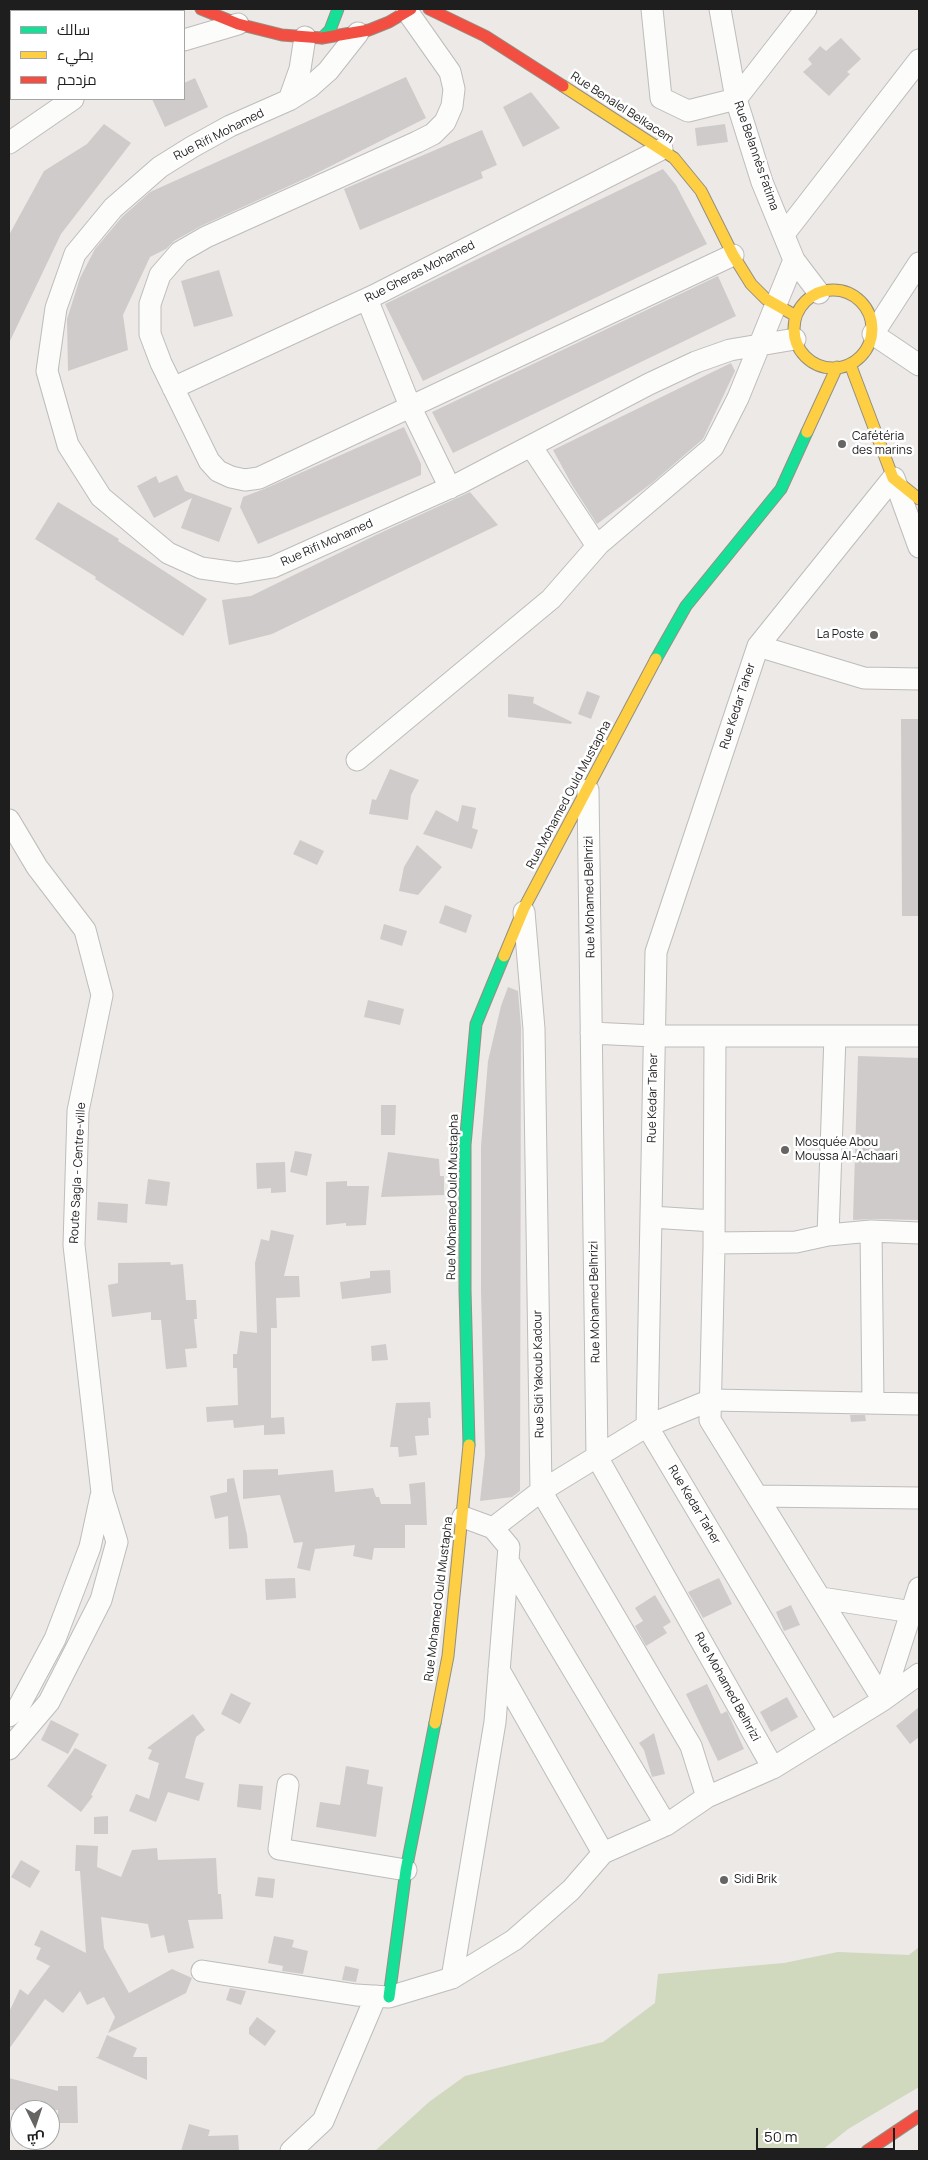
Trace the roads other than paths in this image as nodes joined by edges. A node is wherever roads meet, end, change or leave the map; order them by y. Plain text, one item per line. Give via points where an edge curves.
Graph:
1 (201, 9) edge
2 (338, 9) edge
3 (652, 9) edge
4 (720, 9) edge
5 (806, 9) edge
6 (409, 10) edge
7 (436, 10) edge
8 (212, 12) edge
9 (238, 24) junction
10 (358, 33) junction
11 (314, 38) junction
12 (185, 40) edge
13 (919, 60) edge
14 (736, 99) junction
15 (72, 100) edge
16 (289, 100) junction
17 (9, 143) edge
18 (662, 149) junction
19 (784, 234) junction
20 (733, 255) junction
21 (794, 260) junction
22 (919, 263) edge
23 (820, 293) junction
24 (368, 299) junction
25 (776, 305) junction
26 (796, 316) junction
27 (873, 334) junction
28 (795, 339) junction
29 (758, 345) junction
30 (850, 364) junction
31 (919, 365) edge
32 (837, 367) junction
33 (173, 388) junction
34 (410, 406) junction
35 (531, 446) junction
36 (894, 478) junction
37 (450, 488) junction
38 (919, 499) edge
39 (597, 546) junction
40 (919, 547) edge
41 (758, 646) junction
42 (919, 679) edge
43 (357, 760) dead end
44 (588, 789) junction
45 (9, 820) edge
46 (524, 908) junction
47 (591, 1033) junction
48 (654, 1036) junction
49 (715, 1036) junction
50 (835, 1036) junction
51 (919, 1036) edge
52 (651, 1217) junction
53 (714, 1221) junction
54 (871, 1231) junction
55 (919, 1232) edge
56 (828, 1235) junction
57 (714, 1243) junction
58 (711, 1400) junction
59 (873, 1403) junction
60 (919, 1404) edge
61 (647, 1426) junction
62 (597, 1457) junction
63 (541, 1491) junction
64 (102, 1493) junction
65 (758, 1496) junction
66 (919, 1498) edge
67 (463, 1517) junction
68 (494, 1528) junction
69 (508, 1561) junction
70 (919, 1588) edge
71 (821, 1598) junction
72 (916, 1613) edge
73 (499, 1670) junction
74 (919, 1674) edge
75 (883, 1700) junction
76 (9, 1716) edge
77 (830, 1733) junction
78 (9, 1749) edge
79 (773, 1768) junction
80 (288, 1785) dead end
81 (707, 1797) junction
82 (666, 1825) junction
83 (603, 1853) junction
84 (406, 1870) junction
85 (202, 1970) dead end
86 (452, 1978) junction
87 (374, 1996) junction
88 (919, 2116) edge
89 (291, 2151) edge
90 (867, 2151) edge

1 - 8 street
2 - 11 street via 330,30
3 - 14 street via 661,98 688,111
4 - 14 street, Rue Belannès Fatima
5 - 14 street
6 - 10 street via 389,22
6 - 33 street via 450,72 454,89 452,106 445,122 433,134 206,237 180,252 160,275 150,304 150,334
7 - 18 street, Rue Benalel Belkacem via 485,36
8 - 9 street
9 - 11 street
9 - 12 street
10 - 11 street
10 - 16 street, Rue Rifi Mohamed via 328,71
11 - 16 street
13 - 19 street
14 - 19 street, Rue Belannès Fatima via 762,182
15 - 17 street
16 - 37 street, Rue Rifi Mohamed via 230,126 160,167 113,208 74,254 56,308 47,371 68,446 101,497 168,554 201,568 237,573 273,567
18 - 20 street, Rue Benalel Belkacem via 684,168 701,191
18 - 24 street, Rue Gheras Mohamed
19 - 21 street, Rue Belannès Fatima
20 - 25 street, Rue Benalel Belkacem via 751,284
20 - 34 street
21 - 23 street, Rue Belannès Fatima
21 - 25 street
22 - 27 street
23 - 26 street via 813,294
23 - 27 street via 831,289 845,291 858,298 872,320
24 - 33 street, Rue Gheras Mohamed
24 - 34 street
25 - 26 street, Rue Benalel Belkacem
25 - 29 street
26 - 28 street
27 - 30 street via 863,355
27 - 31 street
28 - 29 street, Rue Rifi Mohamed
28 - 32 street via 803,355 813,363 826,368
29 - 35 street, Rue Rifi Mohamed via 730,350 696,362
29 - 39 street via 738,398 713,447
30 - 32 street
30 - 36 street
32 - 44 street, Rue Mohamed Ould Mustapha via 781,489 686,606
33 - 34 street via 208,461 218,471 245,480 259,478
34 - 37 street
35 - 37 street, Rue Rifi Mohamed
35 - 39 street
36 - 38 street
36 - 40 street
36 - 41 street, Rue Kedar Taher
39 - 43 street via 551,599
41 - 42 street via 864,678
41 - 48 street, Rue Kedar Taher via 656,952
44 - 46 street, Rue Mohamed Ould Mustapha
44 - 47 street, Rue Mohamed Belhrizi
45 - 64 street, Route Sagla - Centre-ville via 37,867 85,930 102,995 78,1111 74,1244
46 - 63 street, Rue Sidi Yakoub Kadour via 534,1029
46 - 67 street, Rue Mohamed Ould Mustapha via 476,1024 465,1145 464,1290 469,1455
47 - 48 street
47 - 62 street, Rue Mohamed Belhrizi
48 - 49 street
48 - 52 street, Rue Kedar Taher
49 - 50 street
49 - 53 street
50 - 51 street
50 - 56 street
52 - 53 street
52 - 61 street, Rue Kedar Taher
53 - 57 street
54 - 55 street
54 - 56 street
54 - 59 street
56 - 57 street via 796,1242
57 - 58 street
58 - 59 street
58 - 61 street
58 - 65 street via 710,1420
59 - 60 street
61 - 62 street
61 - 77 street, Rue Kedar Taher
62 - 63 street
62 - 79 street, Rue Mohamed Belhrizi
63 - 68 street
63 - 81 street, Rue Sidi Yakoub Kadour via 691,1746
64 - 76 street, Route Sagla - Centre-ville via 90,1547 55,1639 18,1708
64 - 78 street, Route Sagla - Centre-ville via 117,1542 101,1600 49,1702
65 - 66 street
65 - 71 street
67 - 68 street
67 - 84 street, Rue Mohamed Ould Mustapha via 448,1656
68 - 69 street via 510,1547
69 - 73 street
69 - 82 street
70 - 72 street
71 - 72 street
71 - 75 street
72 - 75 street
73 - 83 street
73 - 86 street via 495,1722
74 - 75 street
75 - 77 street
77 - 79 street
79 - 81 street
80 - 84 street via 279,1849
81 - 82 street
82 - 83 street
83 - 86 street via 571,1890 514,1940
84 - 87 street, Rue Mohamed Ould Mustapha
85 - 87 street
86 - 87 street
87 - 89 street via 323,2121
88 - 90 street

